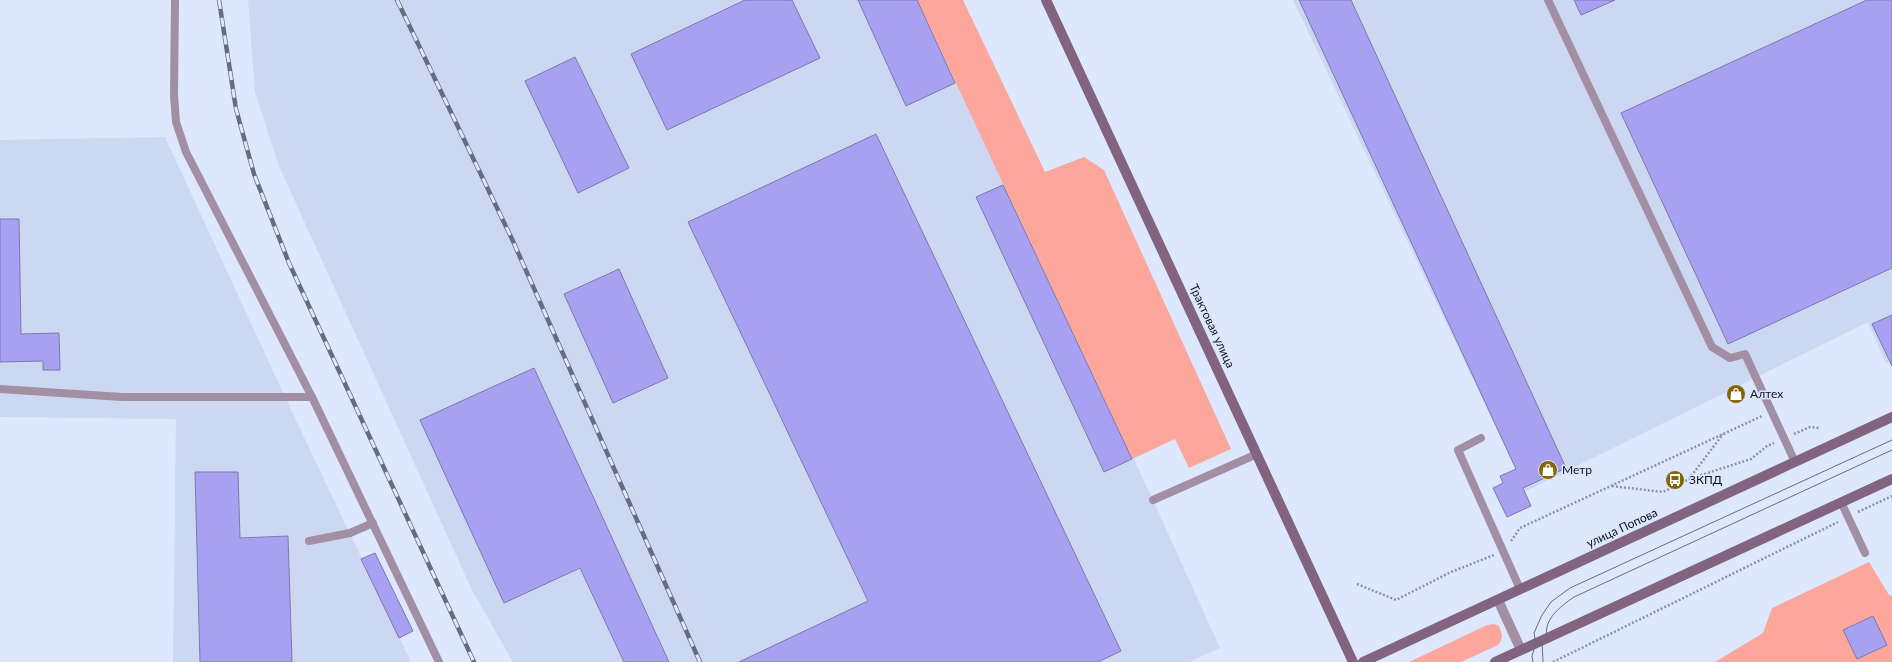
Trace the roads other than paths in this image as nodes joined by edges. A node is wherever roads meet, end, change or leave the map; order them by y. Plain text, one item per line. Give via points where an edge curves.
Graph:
1 (175, 0) edge
2 (1046, 0) edge
3 (1548, 0) edge
4 (0, 389) edge
5 (312, 397) junction
6 (1892, 417) edge
7 (1481, 438) dead end
8 (1257, 454) junction
9 (1795, 462) junction
10 (1892, 479) edge
11 (1152, 500) dead end
12 (1841, 502) junction
13 (373, 523) junction
14 (310, 541) dead end
15 (1865, 553) dead end
16 (1520, 589) junction
17 (1498, 600) junction
18 (1521, 650) junction
19 (439, 662) edge
20 (1354, 662) edge
21 (1363, 662) edge
22 (1495, 662) edge

1 - 5 lane via 174,95 176,122 186,152
2 - 8 main road, Трактовая улица
3 - 9 lane via 1712,347 1730,358 1745,354
4 - 5 lane via 122,397
5 - 13 lane
6 - 9 main road, улица Попова
7 - 16 lane via 1458,450
8 - 11 lane
8 - 20 main road, Трактовая улица
9 - 16 main road, улица Попова
10 - 12 main road
12 - 15 lane
12 - 18 main road
13 - 14 lane via 350,533
13 - 19 lane
16 - 17 main road, улица Попова
17 - 18 street
17 - 21 main road, улица Попова
18 - 22 main road

